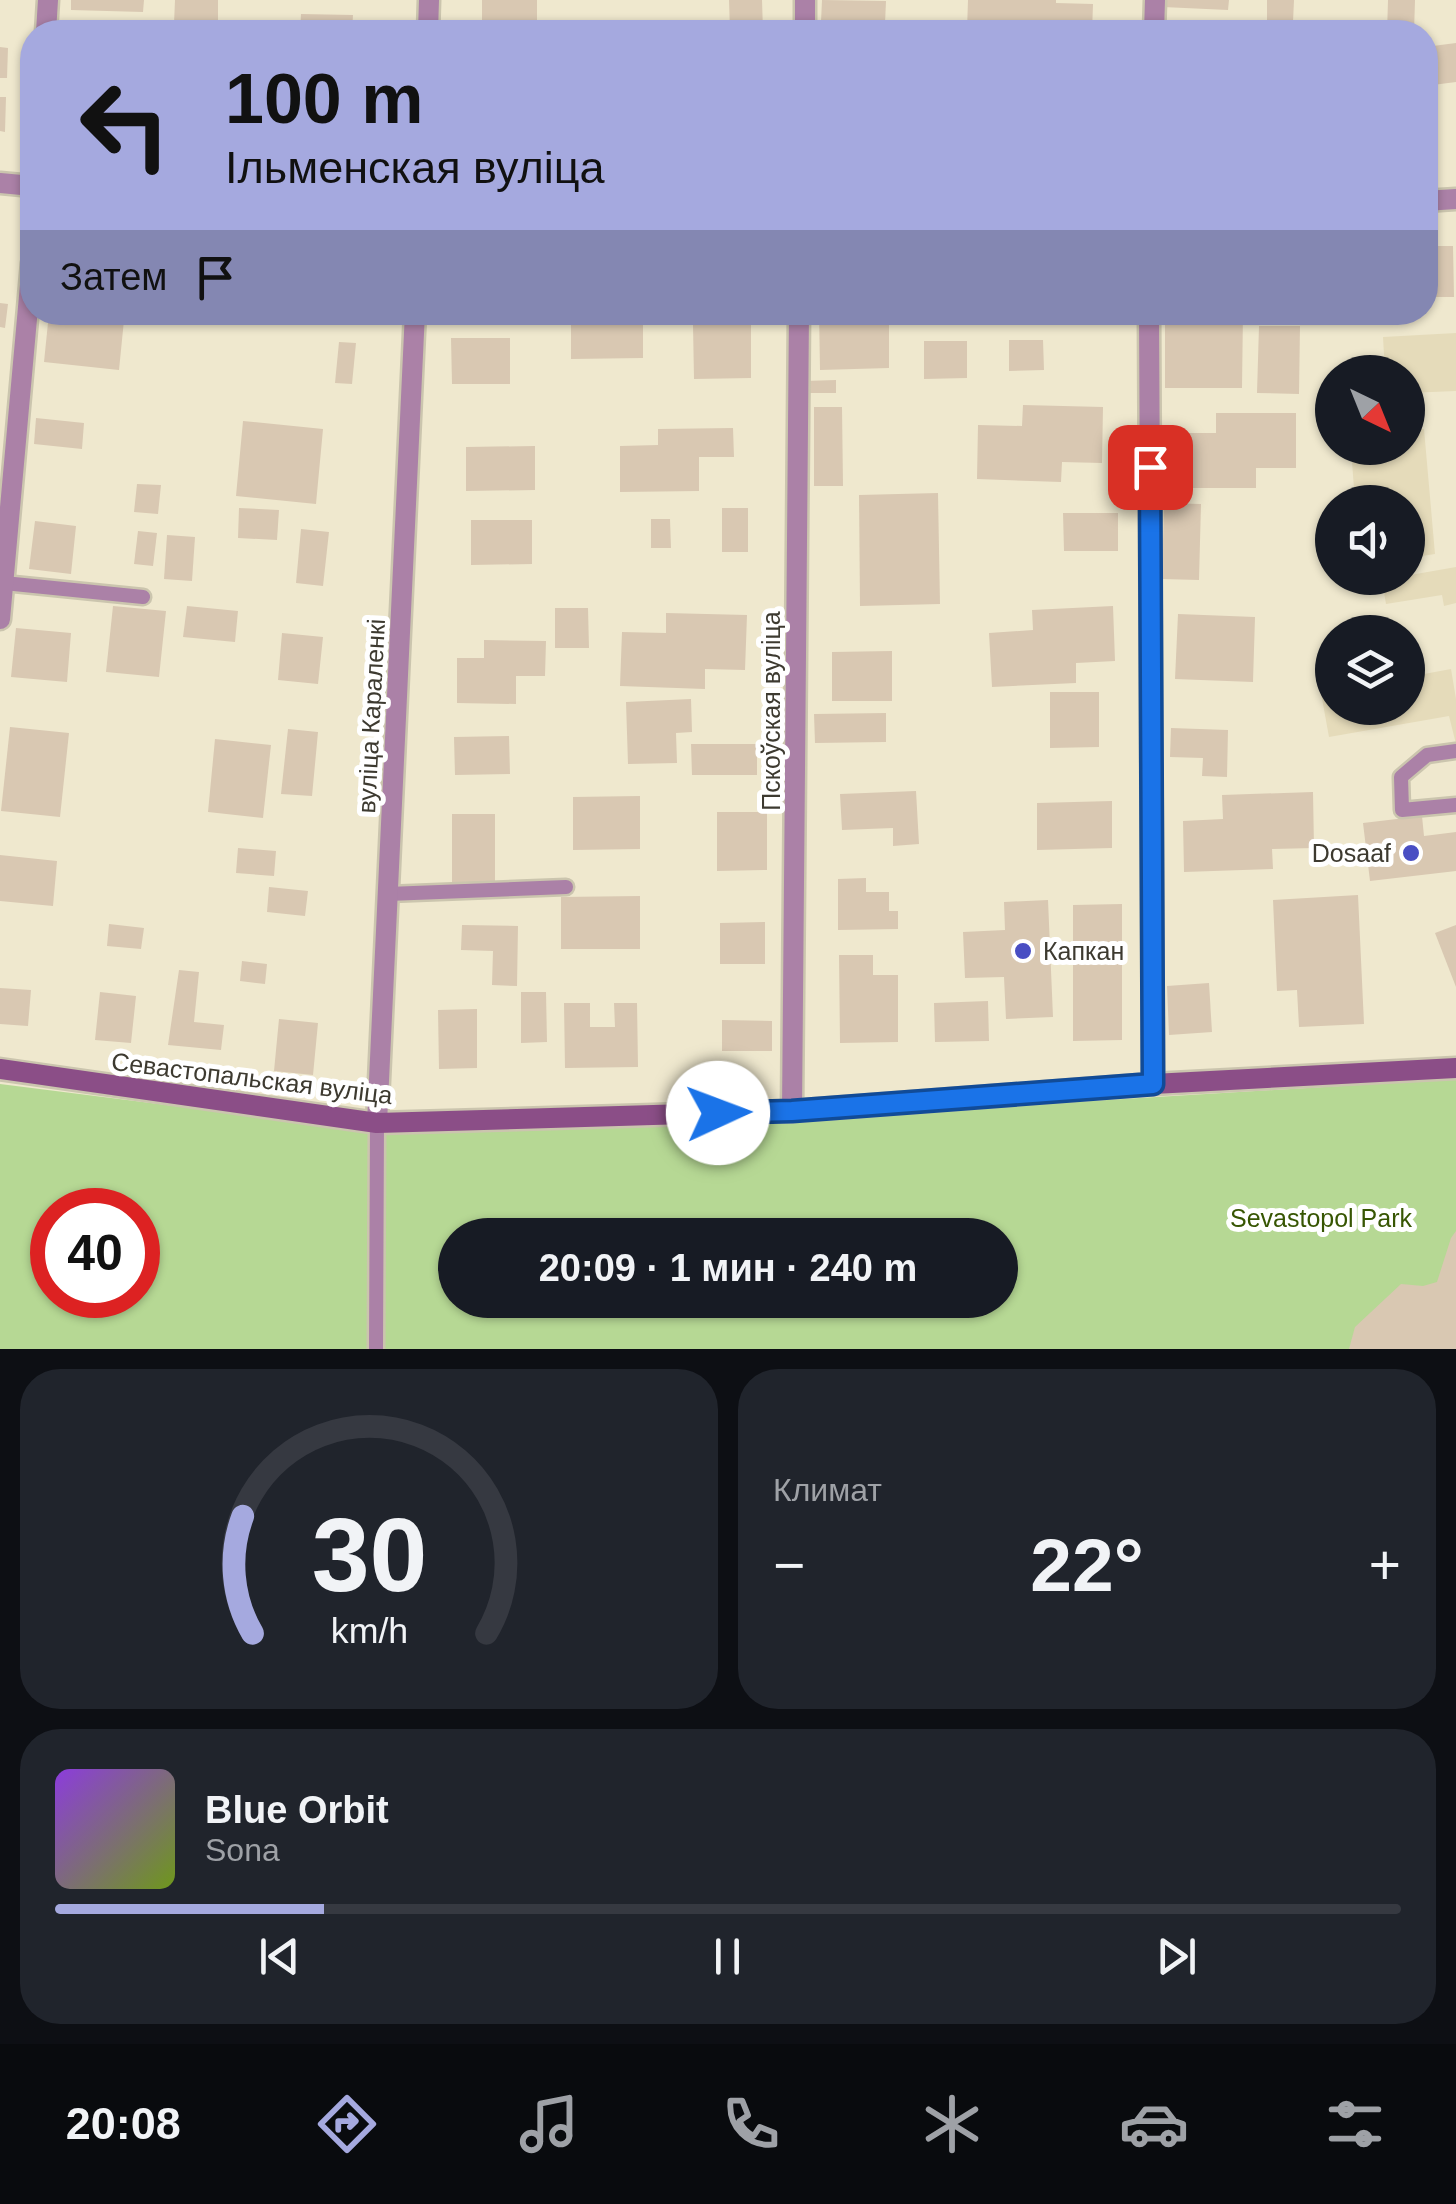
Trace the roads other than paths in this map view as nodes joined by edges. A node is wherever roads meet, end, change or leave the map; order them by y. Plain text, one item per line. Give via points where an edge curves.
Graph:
1 (27, 325) edge
2 (414, 325) edge
3 (799, 325) edge
4 (1148, 325) edge
5 (4, 582) junction
6 (143, 597) dead end
7 (0, 619) edge
8 (1456, 752) edge
9 (1456, 806) edge
10 (566, 887) dead end
11 (388, 894) junction
12 (1456, 1068) edge
13 (0, 1069) edge
14 (1153, 1084) junction
15 (792, 1111) junction
16 (377, 1123) junction
17 (376, 1349) edge

1 - 5 street
2 - 11 street, вуліца Караленкі
3 - 15 street, Пскоўская вуліца
4 - 14 street
5 - 6 lane
5 - 7 street
8 - 9 lane via 1427,755 1401,778 1402,810
10 - 11 lane
11 - 16 street, вуліца Караленкі
12 - 14 street, Севастопальская вуліца
13 - 16 street, Севастопальская вуліца
14 - 15 street, Севастопальская вуліца
15 - 16 street, Севастопальская вуліца
16 - 17 lane

